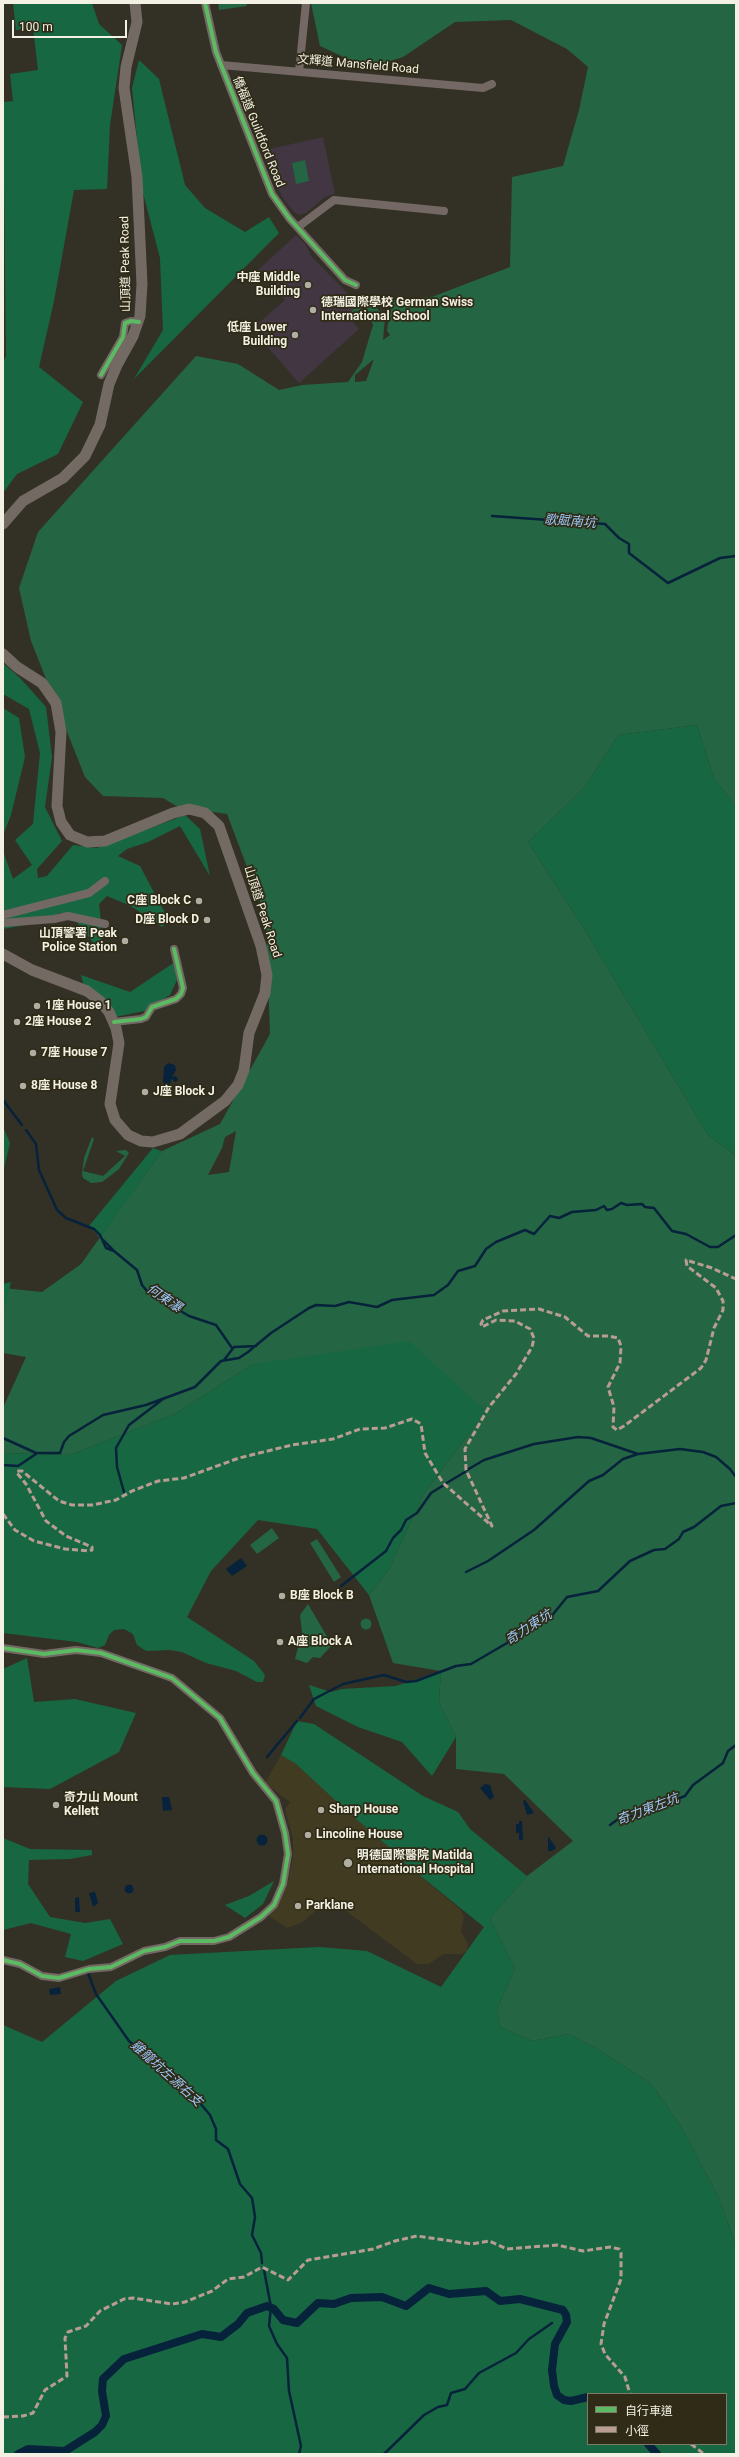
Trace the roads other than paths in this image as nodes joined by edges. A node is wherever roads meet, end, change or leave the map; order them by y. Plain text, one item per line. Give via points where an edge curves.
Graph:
1 (135, 3) edge
2 (205, 3) edge
3 (306, 3) edge
4 (221, 65) junction
5 (299, 72) junction
6 (492, 84) dead end
7 (444, 211) dead end
8 (298, 227) junction
9 (356, 285) dead end
10 (138, 322) junction
11 (101, 375) dead end
12 (3, 524) edge
13 (3, 654) edge
14 (105, 882) dead end
15 (3, 915) edge
16 (3, 923) edge
17 (105, 924) dead end
18 (174, 949) dead end
19 (3, 954) edge
20 (114, 1022) junction
21 (3, 1648) edge
22 (3, 1960) edge

1 - 10 main road, 山頂道 Peak Road via 138,22 126,67 124,88 137,177 142,284
2 - 4 street, 僑福道 Guildford Road
3 - 5 street
4 - 5 street, 文輝道 Mansfield Road
4 - 8 street, 僑福道 Guildford Road via 267,183 279,205
5 - 6 street, 文輝道 Mansfield Road via 483,88
7 - 8 street via 334,200
8 - 9 street, 僑福道 Guildford Road via 345,280
10 - 11 street via 125,323 123,337
10 - 12 main road, 山頂道 Peak Road via 109,384 100,425 85,456 63,478 23,501
13 - 20 main road, 山頂道 Peak Road via 42,683 57,708 61,732 57,806 59,818 67,832 82,841 100,842 182,810 205,813 216,822 224,837 261,946 266,969 266,989 249,1033 240,1081 225,1101 186,1132 167,1140 146,1142 128,1135 118,1126 110,1104 119,1049
14 - 15 street via 89,893
16 - 17 street via 68,916
18 - 20 street via 183,988 181,994 176,999 152,1007 146,1017
19 - 20 main road, 山頂道 Peak Road via 32,970 87,991 103,1004
21 - 22 street via 44,1654 76,1650 101,1653 172,1678 220,1718 253,1773 274,1798 288,1854 284,1884 274,1905 261,1917 229,1937 214,1942 180,1941 144,1951 111,1967 89,1969 59,1978 42,1976 20,1964

